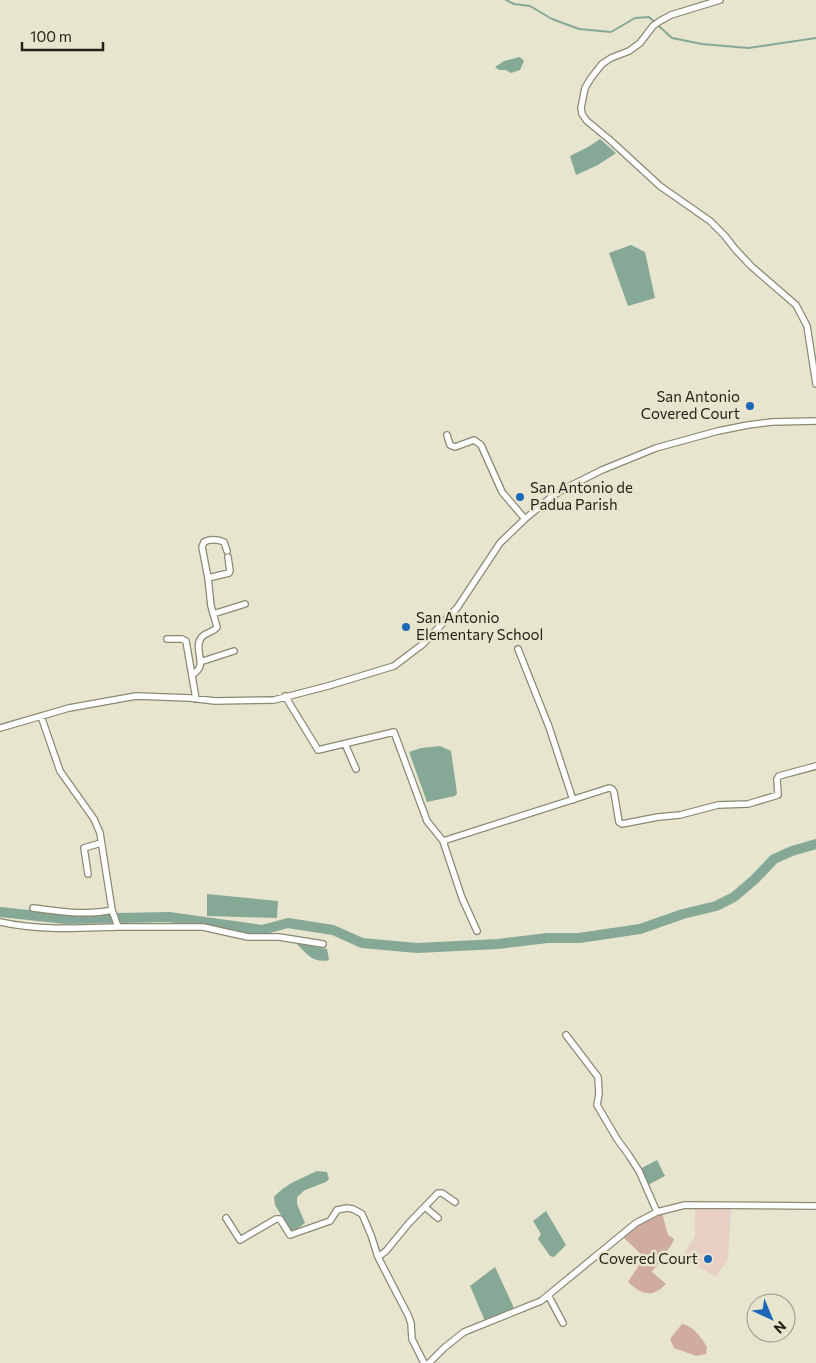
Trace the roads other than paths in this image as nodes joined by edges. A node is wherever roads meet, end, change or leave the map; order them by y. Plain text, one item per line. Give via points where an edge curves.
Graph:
1 (720, 0) edge
2 (816, 384) edge
3 (816, 421) edge
4 (447, 435) dead end
5 (525, 519) junction
6 (208, 578) junction
7 (245, 604) dead end
8 (213, 614) junction
9 (167, 639) dead end
10 (518, 649) dead end
11 (234, 651) dead end
12 (200, 662) junction
13 (192, 675) junction
14 (285, 696) junction
15 (196, 699) junction
16 (41, 716) junction
17 (0, 728) edge
18 (345, 744) junction
19 (816, 766) edge
20 (356, 769) dead end
21 (572, 800) junction
22 (443, 841) junction
23 (101, 843) junction
24 (88, 874) dead end
25 (33, 908) dead end
26 (113, 912) junction
27 (0, 922) edge
28 (118, 925) junction
29 (477, 931) dead end
30 (323, 944) dead end
31 (566, 1035) dead end
32 (455, 1202) dead end
33 (816, 1206) edge
34 (425, 1207) junction
35 (657, 1212) junction
36 (226, 1218) dead end
37 (438, 1218) dead end
38 (378, 1257) junction
39 (548, 1295) junction
40 (563, 1323) dead end
41 (424, 1363) edge
42 (429, 1363) edge

1 - 2 street via 671,15 653,26 629,51 602,64 585,88 582,114 660,186 710,221 751,266 796,305 807,326
3 - 5 street via 748,425 656,448 564,489
4 - 5 street via 450,445 455,447 474,440 481,445 502,492
5 - 14 street via 500,543 457,608 423,644 394,666
6 - 6 street via 230,571 228,554 221,540 208,540 202,547
6 - 8 street
7 - 8 street
8 - 12 street via 217,627 201,638
9 - 13 street via 186,641
10 - 21 street via 549,727
11 - 12 street
12 - 13 street
13 - 15 street
14 - 15 street via 274,700
14 - 18 street via 318,750
15 - 16 street via 136,696
16 - 17 street
16 - 23 street via 60,771 94,819
18 - 20 street
18 - 22 street via 394,732 427,821
19 - 21 street via 778,776 778,795 748,804 718,805 625,824 619,822 612,789
21 - 22 street
22 - 29 street
23 - 24 street via 84,848
23 - 26 street
25 - 26 street via 79,913
26 - 28 street
27 - 28 street via 52,928
28 - 30 street via 202,927 248,937 279,937
31 - 35 street via 598,1078 597,1105 639,1171
32 - 34 street via 440,1192
33 - 35 street via 685,1205
34 - 37 street
34 - 38 street
35 - 39 street via 636,1222
36 - 38 street via 242,1240 276,1219 290,1235 330,1222 337,1210 353,1208 362,1214
38 - 41 street via 408,1315 412,1339
39 - 40 street
39 - 42 street via 541,1301 464,1332

